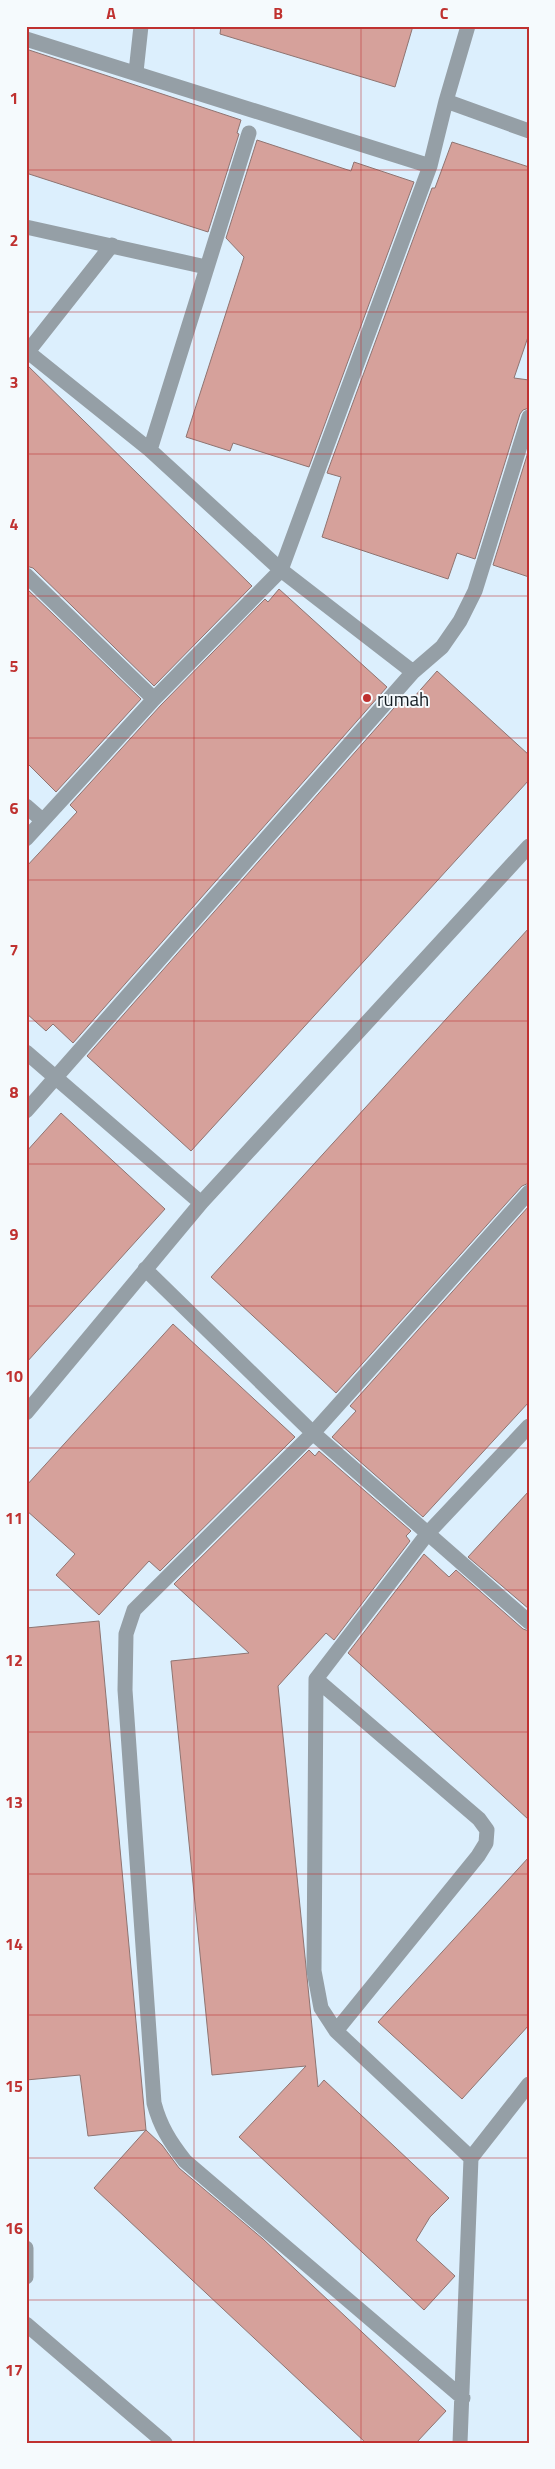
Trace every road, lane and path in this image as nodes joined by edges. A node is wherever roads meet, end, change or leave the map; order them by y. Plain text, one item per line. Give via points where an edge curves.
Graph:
1 (141, 26) edge
2 (468, 26) edge
3 (26, 39) edge
4 (136, 72) junction
5 (446, 101) junction
6 (529, 131) edge
7 (249, 133) dead end
8 (430, 166) junction
9 (26, 227) edge
10 (112, 245) junction
11 (206, 267) junction
12 (27, 353) edge
13 (529, 417) edge
14 (150, 450) junction
15 (281, 570) junction
16 (26, 575) edge
17 (413, 672) junction
18 (154, 699) junction
19 (26, 806) edge
20 (42, 820) junction
21 (26, 840) edge
22 (529, 846) edge
23 (26, 1052) edge
24 (56, 1077) junction
25 (26, 1111) edge
26 (529, 1192) edge
27 (201, 1203) junction
28 (145, 1269) junction
29 (26, 1413) edge
30 (529, 1426) edge
31 (313, 1433) junction
32 (428, 1533) junction
33 (529, 1622) edge
34 (316, 1678) junction
35 (336, 2031) junction
36 (529, 2084) edge
37 (471, 2158) junction
38 (26, 2248) edge
39 (26, 2277) edge
40 (26, 2324) edge
41 (463, 2398) junction
42 (165, 2443) edge
43 (460, 2443) edge

1 - 4 street
2 - 5 street
3 - 4 street
4 - 8 street
5 - 6 street
5 - 8 street
7 - 11 street
8 - 15 street
9 - 10 street
10 - 11 street
10 - 12 street
11 - 14 street
12 - 14 street
13 - 17 street via 474,590 460,621 442,647
14 - 15 street
15 - 17 street
15 - 18 street
16 - 18 street
17 - 24 street
18 - 20 street
19 - 20 street
20 - 21 street
22 - 27 street
23 - 24 street
24 - 25 street
24 - 27 street
26 - 31 street
27 - 28 street
28 - 29 street
28 - 31 street
30 - 32 street
31 - 32 street
31 - 41 street via 134,1610 129,1619 125,1690 154,2103 160,2124 185,2161
32 - 33 street
32 - 34 street
34 - 35 street via 314,1971 321,2008
34 - 35 street via 487,1830 486,1843 478,1856
35 - 37 street
36 - 37 street
37 - 41 street
38 - 39 street
40 - 42 street
41 - 43 street

